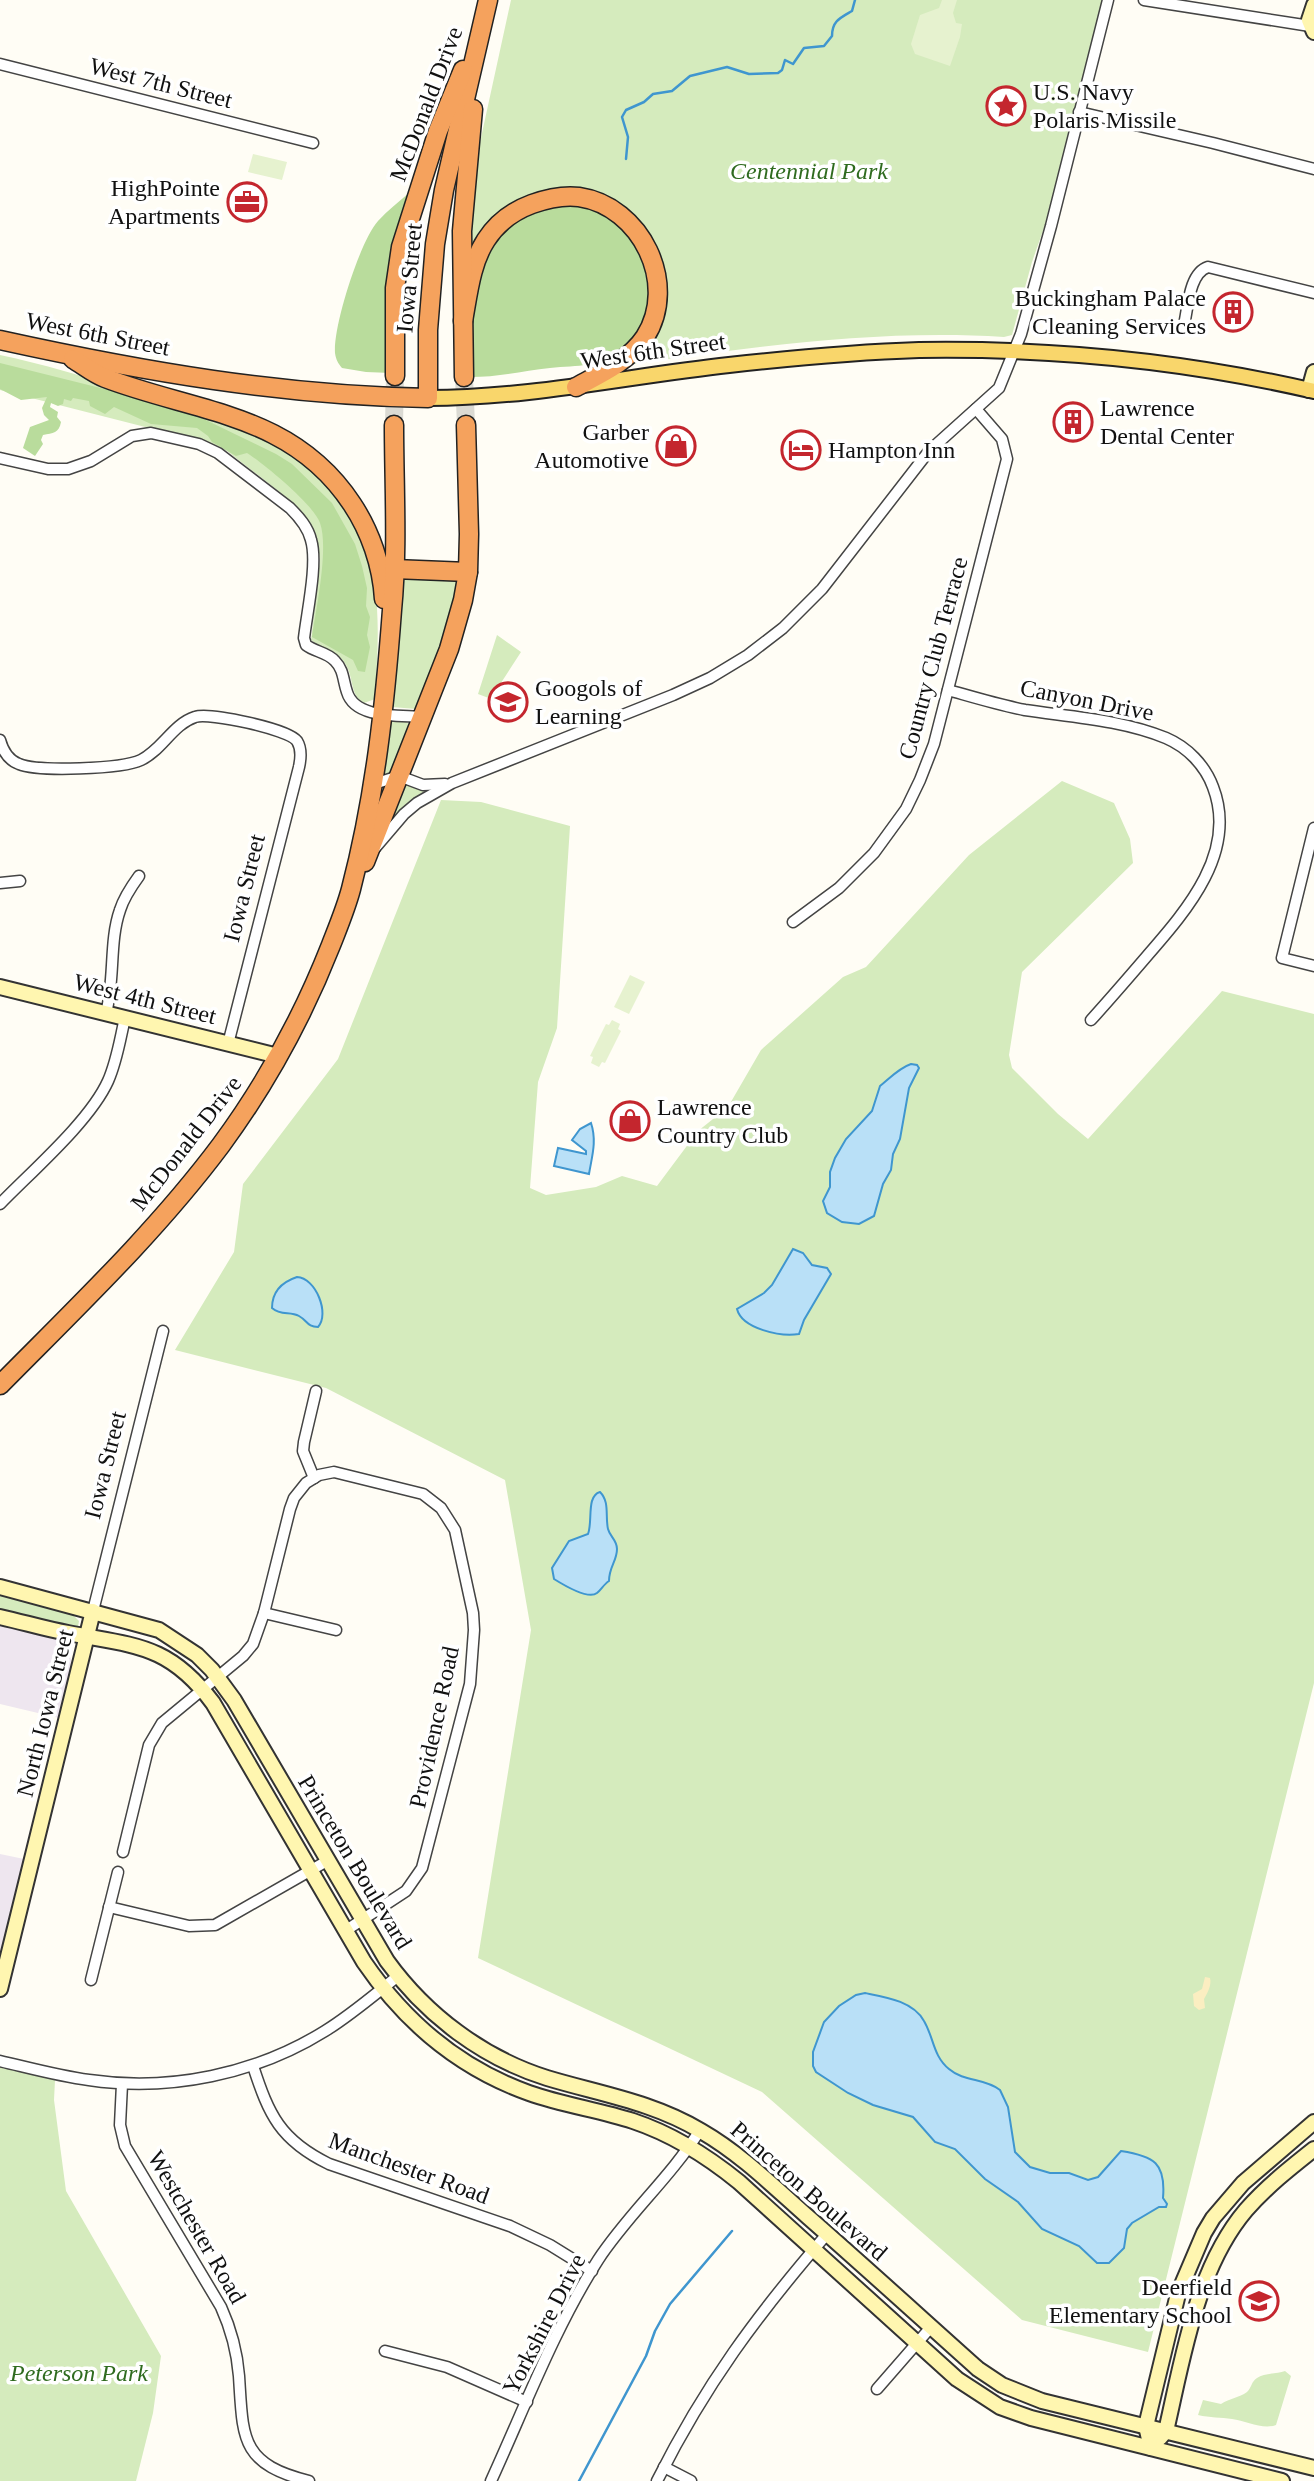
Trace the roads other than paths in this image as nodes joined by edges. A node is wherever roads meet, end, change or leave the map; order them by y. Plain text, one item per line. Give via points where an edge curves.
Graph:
1 (488, 0) edge
2 (1108, 0) edge
3 (1144, 0) edge
4 (1314, 5) edge
5 (482, 25) junction
6 (1312, 29) edge
7 (0, 64) edge
8 (1079, 113) junction
9 (313, 143) dead end
10 (1314, 169) edge
11 (1314, 293) edge
12 (463, 321) junction
13 (1184, 326) dead end
14 (0, 340) edge
15 (1014, 352) junction
16 (64, 353) junction
17 (1314, 372) edge
18 (395, 376) tunnel mouth
19 (464, 377) tunnel mouth
20 (576, 387) junction
21 (1312, 390) edge
22 (428, 398) junction
23 (975, 408) junction
24 (394, 425) tunnel mouth
25 (466, 425) tunnel mouth
26 (0, 458) edge
27 (394, 569) junction
28 (468, 572) junction
29 (388, 645) junction
30 (948, 691) junction
31 (384, 713) junction
32 (422, 717) junction
33 (0, 740) edge
34 (399, 776) junction
35 (452, 783) junction
36 (374, 784) junction
37 (1314, 828) edge
38 (369, 856) junction
39 (139, 876) dead end
40 (20, 881) dead end
41 (0, 883) edge
42 (351, 890) junction
43 (793, 922) dead end
44 (1314, 966) edge
45 (0, 987) edge
46 (106, 1013) junction
47 (125, 1018) junction
48 (1091, 1020) dead end
49 (228, 1044) junction
50 (278, 1056) junction
51 (0, 1204) edge
52 (163, 1331) dead end
53 (0, 1385) edge
54 (316, 1391) dead end
55 (314, 1478) junction
56 (0, 1587) edge
57 (93, 1611) junction
58 (264, 1613) junction
59 (0, 1616) edge
60 (336, 1630) dead end
61 (87, 1636) junction
62 (218, 1677) junction
63 (203, 1689) junction
64 (123, 1852) dead end
65 (327, 1861) junction
66 (118, 1872) dead end
67 (309, 1872) junction
68 (109, 1907) junction
69 (362, 1921) junction
70 (345, 1931) junction
71 (398, 1976) junction
72 (91, 1980) dead end
73 (0, 1989) edge
74 (382, 1989) junction
75 (0, 2061) edge
76 (253, 2066) junction
77 (122, 2084) junction
78 (1314, 2122) edge
79 (700, 2130) junction
80 (689, 2147) junction
81 (1314, 2149) edge
82 (827, 2234) junction
83 (813, 2250) junction
84 (592, 2271) junction
85 (931, 2327) junction
86 (917, 2343) junction
87 (385, 2351) dead end
88 (877, 2389) dead end
89 (527, 2402) junction
90 (1146, 2426) junction
91 (1166, 2431) junction
92 (1151, 2448) junction
93 (664, 2467) junction
94 (1314, 2468) edge
95 (309, 2481) edge
96 (491, 2481) edge
97 (657, 2481) edge
98 (691, 2481) edge
99 (1282, 2481) edge

1 - 5 highway, Iowa Street
2 - 8 street
3 - 6 street
4 - 6 street via 1309,20
5 - 12 highway, McDonald Drive via 463,204
5 - 18 highway, McDonald Drive via 438,131 401,247 395,288
5 - 22 highway, Iowa Street via 435,244
7 - 9 street, West 7th Street
8 - 10 street
8 - 15 street
11 - 13 street via 1208,267 1196,277
12 - 19 highway, McDonald Drive
12 - 20 highway via 478,255 506,218 521,208 566,197 604,206 630,224 646,245 656,272 657,303 638,346
14 - 16 highway, West 6th Street
15 - 20 main road, West 6th Street via 909,351 812,357
15 - 21 main road, West 6th Street via 1167,365
15 - 23 street via 999,388
16 - 22 highway, West 6th Street via 286,390
16 - 29 highway via 103,377 253,423 293,444 324,468 342,489 370,538 383,589
17 - 21 street
20 - 22 main road, West 6th Street via 503,396
23 - 30 street, Country Club Terrace via 1002,439 1007,459
23 - 35 street via 929,452 822,589 783,628 739,662 673,695
24 - 27 highway, McDonald Drive
25 - 28 highway, McDonald Drive
26 - 31 street via 68,469 142,433 218,453 290,508 306,527 314,556 306,645 338,664 354,704
27 - 28 highway
27 - 29 highway, McDonald Drive
28 - 32 highway, McDonald Drive via 452,641
29 - 31 highway, McDonald Drive
30 - 43 street, Country Club Terrace via 920,780 891,832 856,873
30 - 48 street, Canyon Drive via 1163,737 1193,756 1211,780 1220,821 1203,882 1184,913
31 - 32 street
31 - 36 highway, McDonald Drive
32 - 34 highway, McDonald Drive
33 - 49 street, Iowa Street via 10,759 39,768 134,763 160,747 184,723 202,715 283,731 298,743 301,757 288,816
34 - 35 street via 424,785
34 - 36 street
34 - 38 highway, McDonald Drive
35 - 38 street via 404,814
36 - 42 highway, McDonald Drive
37 - 44 street via 1282,958
38 - 42 highway, McDonald Drive
39 - 46 street via 119,912
40 - 41 street
42 - 50 highway, McDonald Drive via 319,974
45 - 46 street, West 4th Street
46 - 47 street, West 4th Street
47 - 49 street, West 4th Street
47 - 51 street via 103,1092
49 - 50 street, West 4th Street
50 - 53 highway, McDonald Drive via 246,1110 189,1185
52 - 57 street, Iowa Street
54 - 55 street via 303,1442
55 - 58 street via 300,1489 290,1509
55 - 69 street, Providence Road via 344,1473 433,1500 455,1530 473,1613 470,1684 425,1861 406,1891
56 - 57 street, Princeton Boulevard
57 - 61 street, North Iowa Street
57 - 62 street, Princeton Boulevard via 170,1635
58 - 60 street
58 - 62 street via 253,1644
59 - 61 street, Princeton Boulevard
61 - 63 street, Princeton Boulevard via 157,1652
61 - 73 street, North Iowa Street
62 - 63 street
62 - 65 street, Princeton Boulevard
63 - 64 street via 154,1734
63 - 67 street, Princeton Boulevard
65 - 67 street
65 - 69 street, Princeton Boulevard
66 - 68 street
67 - 68 street via 215,1925 189,1926
67 - 70 street, Princeton Boulevard
68 - 72 street
69 - 70 street, Providence Road
69 - 71 street, Princeton Boulevard
70 - 74 street, Princeton Boulevard
71 - 74 street
71 - 79 street, Princeton Boulevard via 454,2030 503,2060 543,2077 647,2105
74 - 76 street via 325,2032
74 - 80 street, Princeton Boulevard via 432,2038 488,2075 530,2094 652,2128
75 - 77 street via 55,2075
76 - 77 street via 187,2080
76 - 84 street, Manchester Road via 274,2120 313,2156 510,2226
77 - 95 street, Westchester Road via 120,2126 125,2146 229,2324 237,2357 241,2422 248,2443 269,2467
78 - 90 street via 1243,2183 1204,2233 1178,2294
79 - 80 street, Yorkshire Drive
79 - 82 street, Princeton Boulevard via 743,2160
80 - 83 street, Princeton Boulevard via 730,2175
80 - 84 street, Yorkshire Drive
81 - 91 street via 1258,2197 1221,2246 1196,2310
82 - 83 street
82 - 85 street, Princeton Boulevard
83 - 86 street, Princeton Boulevard
83 - 93 street via 729,2356
84 - 89 street, Yorkshire Drive
85 - 86 street
85 - 90 street, Princeton Boulevard via 978,2369 1018,2392
86 - 88 street
86 - 92 street, Princeton Boulevard via 969,2388 1000,2407
87 - 89 street via 447,2367
89 - 96 street, Yorkshire Drive
90 - 91 street, Princeton Boulevard
90 - 92 street
91 - 92 street
91 - 94 street, Princeton Boulevard
92 - 99 street, Princeton Boulevard
93 - 97 street
93 - 98 street

